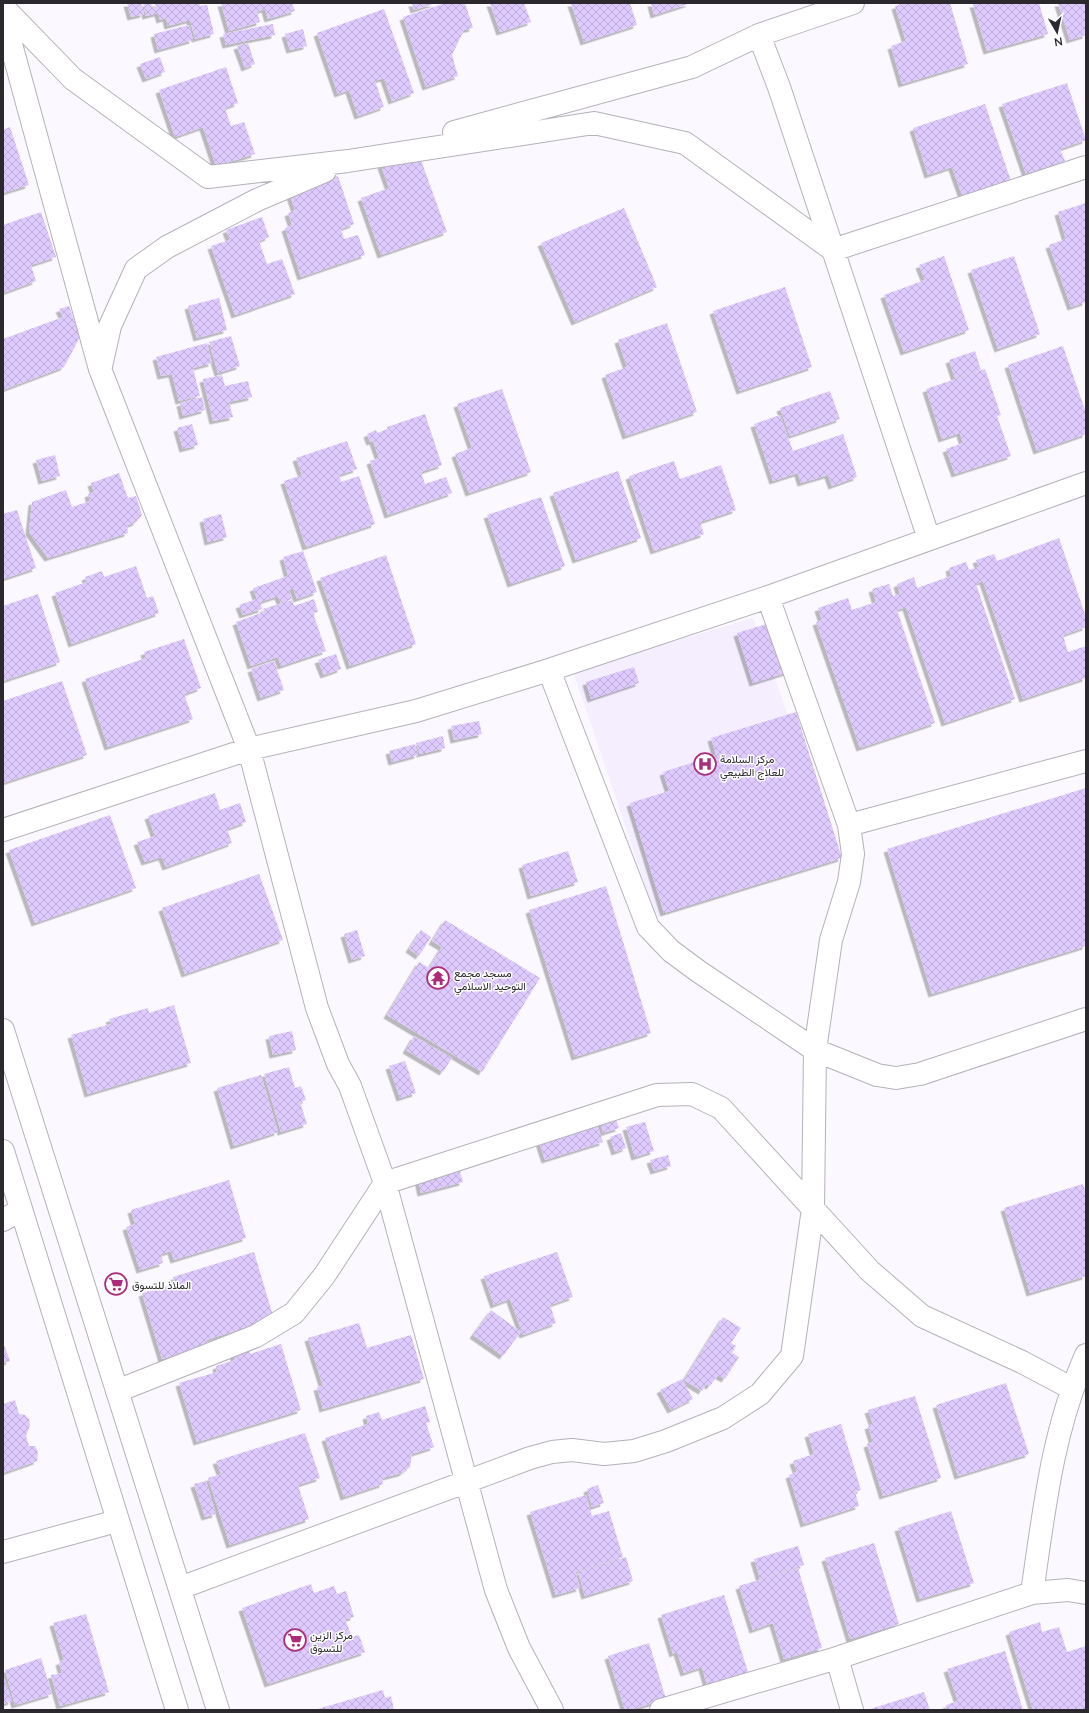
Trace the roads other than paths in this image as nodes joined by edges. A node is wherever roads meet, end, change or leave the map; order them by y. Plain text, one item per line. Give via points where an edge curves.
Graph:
1 (842, 5) edge
2 (3, 7) edge
3 (3, 14) edge
4 (759, 35) junction
5 (348, 161) junction
6 (1086, 167) edge
7 (833, 250) junction
8 (100, 369) junction
9 (1086, 483) edge
10 (929, 539) junction
11 (768, 597) junction
12 (549, 670) junction
13 (250, 749) junction
14 (1086, 761) edge
15 (849, 825) junction
16 (3, 830) edge
17 (1086, 1019) edge
18 (3, 1030) edge
19 (815, 1050) junction
20 (3, 1150) edge
21 (385, 1183) junction
22 (813, 1209) junction
23 (12, 1215) edge
24 (1086, 1356) edge
25 (1072, 1388) junction
26 (117, 1391) junction
27 (466, 1481) junction
28 (117, 1521) junction
29 (3, 1552) edge
30 (180, 1588) junction
31 (1086, 1593) edge
32 (1032, 1594) junction
33 (837, 1658) junction
34 (177, 1710) edge
35 (218, 1710) edge
36 (552, 1710) edge
37 (661, 1710) edge
38 (852, 1710) edge

1 - 4 street
2 - 5 street via 74,79 208,177
3 - 8 street
4 - 5 street via 692,67
4 - 7 street
5 - 7 street via 594,123 686,143
5 - 8 street via 257,200 167,247 136,269 110,326
6 - 7 street
7 - 10 street
8 - 13 street
9 - 10 street
10 - 11 street
11 - 12 street
11 - 15 street
12 - 13 street via 416,711
12 - 19 street via 648,927 671,951
13 - 16 street
13 - 21 street via 317,1008 338,1064 350,1086
14 - 15 street
15 - 19 street via 853,854 849,882 831,940
17 - 19 street via 920,1074 896,1078 877,1075
18 - 26 street
19 - 22 street
20 - 23 street
21 - 22 street via 657,1096 692,1094 721,1108
21 - 26 street via 324,1276 294,1313 256,1336
21 - 27 street
22 - 25 street via 870,1271 922,1316
22 - 27 street via 792,1356 760,1394 722,1418 634,1451 604,1454 572,1450 552,1452
23 - 28 street
24 - 25 street
25 - 32 street via 1052,1460
26 - 30 street
27 - 30 street
27 - 36 street via 496,1590 519,1648
28 - 29 street
28 - 34 street
30 - 35 street
31 - 32 street via 1068,1590
32 - 33 street
33 - 37 street
33 - 38 street

